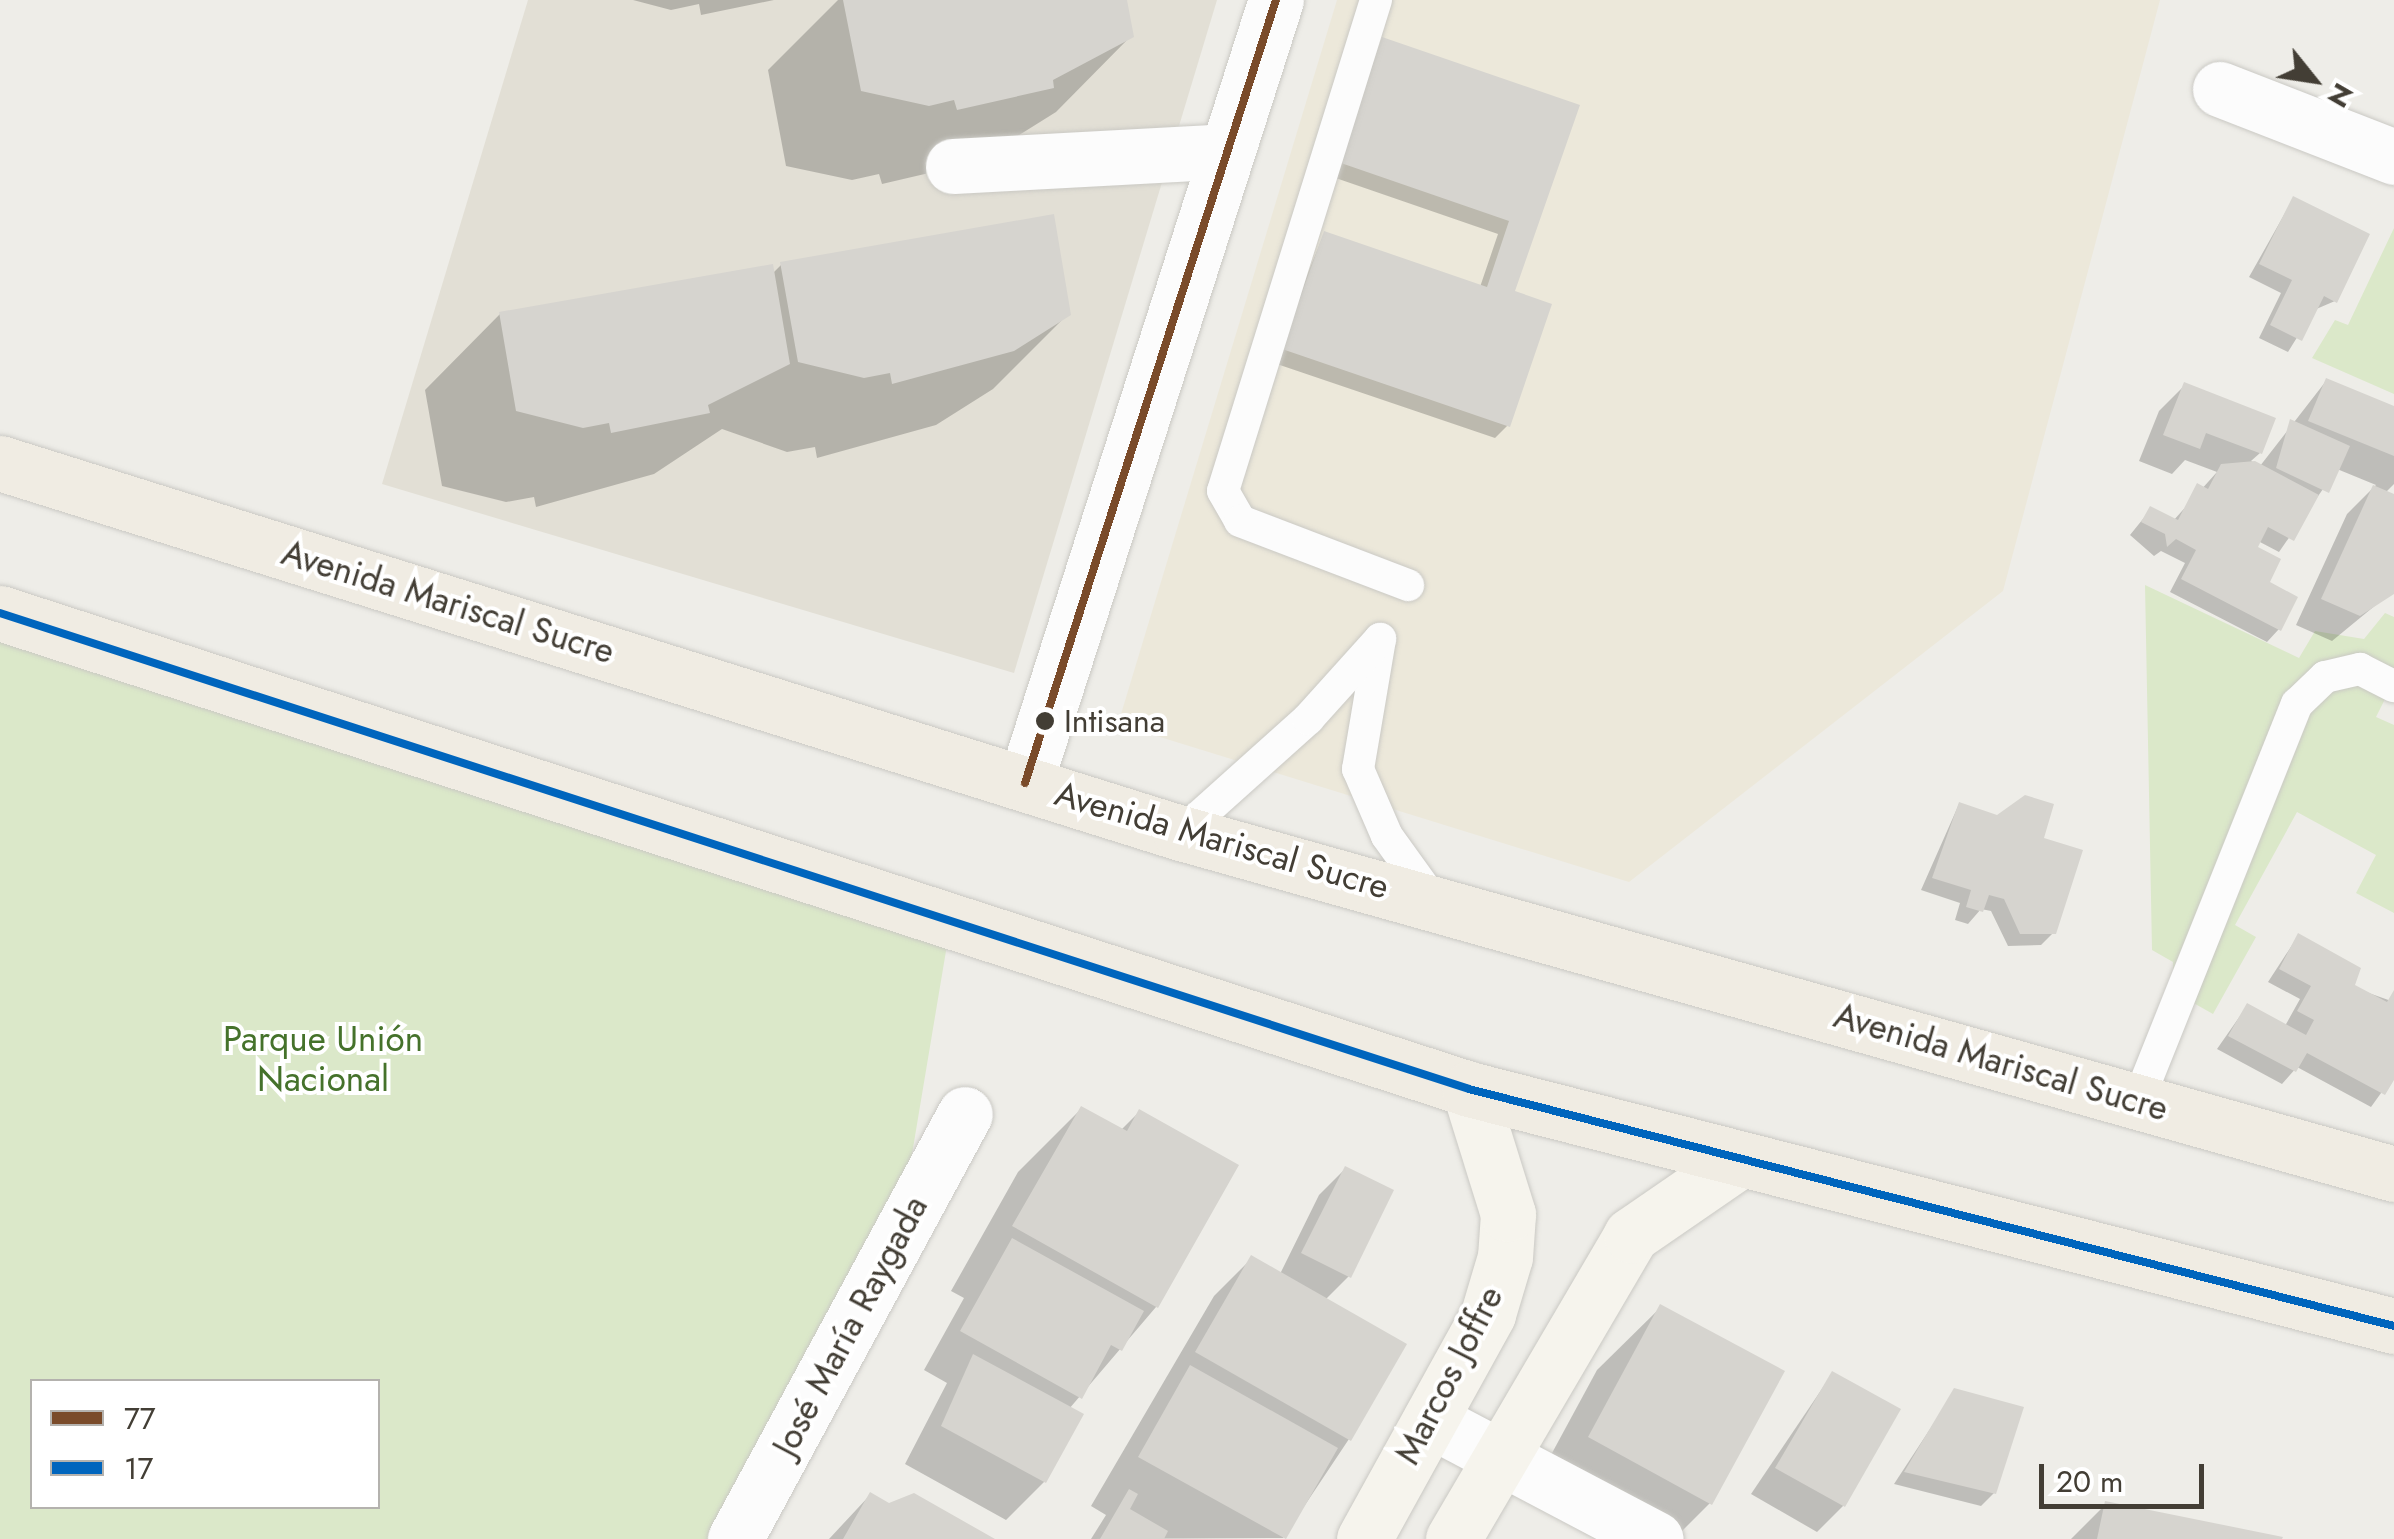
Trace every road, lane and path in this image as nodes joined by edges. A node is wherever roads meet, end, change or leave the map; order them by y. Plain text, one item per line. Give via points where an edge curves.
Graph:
1 (1276, 0) edge
2 (1376, 0) edge
3 (2220, 88) dead end
4 (1228, 151) junction
5 (2394, 158) edge
6 (953, 166) dead end
7 (0, 462) edge
8 (1408, 585) dead end
9 (0, 613) edge
10 (2394, 686) edge
11 (1025, 783) junction
12 (1181, 833) junction
13 (1433, 900) junction
14 (1470, 1089) junction
15 (2138, 1101) junction
16 (965, 1114) dead end
17 (1740, 1160) junction
18 (2394, 1174) edge
19 (2394, 1326) edge
20 (1430, 1420) junction
21 (1498, 1456) junction
22 (735, 1539) edge
23 (1364, 1539) edge
24 (1453, 1539) edge
25 (1656, 1539) edge

1 - 4 street
2 - 8 lane via 1223,490 1240,521
3 - 5 street
4 - 6 street
4 - 11 street
7 - 11 main road, Avenida Mariscal Sucre
9 - 14 main road
10 - 15 lane via 2360,669 2325,677 2296,704
11 - 12 main road, Avenida Mariscal Sucre
12 - 13 main road, Avenida Mariscal Sucre
12 - 13 lane via 1308,719 1380,639 1358,769 1386,836
13 - 15 main road, Avenida Mariscal Sucre
14 - 17 main road
14 - 20 street, Marcos Joffre via 1508,1214 1505,1257 1488,1314
15 - 18 main road, Avenida Mariscal Sucre
16 - 22 street, José María Raygada
17 - 19 main road
17 - 21 street via 1631,1235
20 - 21 street
20 - 23 street, Marcos Joffre
21 - 24 street
21 - 25 street

